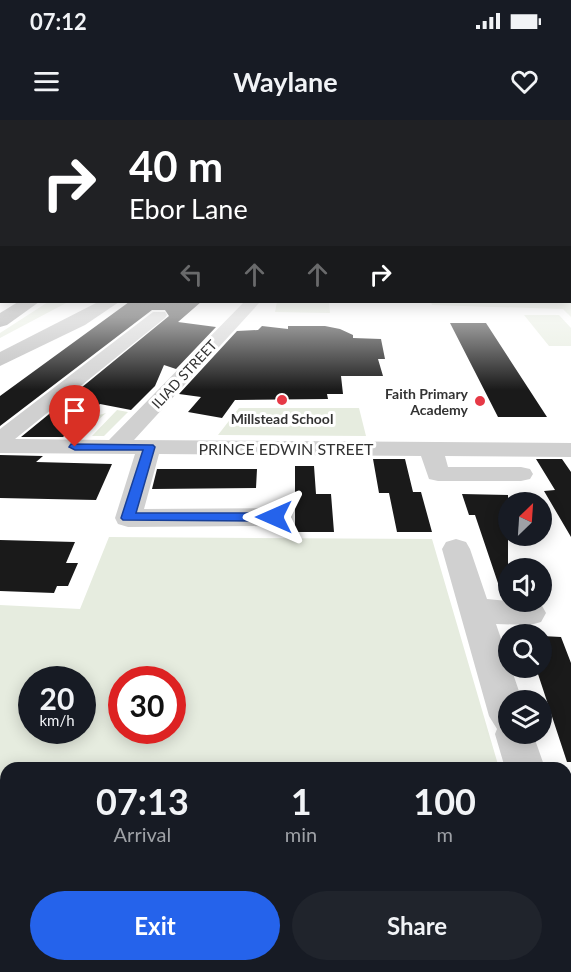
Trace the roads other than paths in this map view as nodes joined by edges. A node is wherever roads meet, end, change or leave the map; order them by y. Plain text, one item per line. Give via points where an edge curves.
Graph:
1 (65, 311) edge
2 (95, 311) edge
3 (244, 311) edge
4 (159, 315) dead end
5 (0, 345) edge
6 (0, 360) edge
7 (0, 440) edge
8 (0, 446) edge
9 (115, 447) junction
10 (149, 447) junction
11 (430, 449) junction
12 (571, 450) edge
13 (521, 474) dead end
14 (274, 517) dead end
15 (456, 549) dead end
16 (476, 611) junction
17 (530, 613) dead end
18 (500, 690) edge
19 (517, 744) edge
20 (523, 762) edge

1 - 5 street
2 - 6 street
3 - 9 street, ILIAD STREET
4 - 7 street
8 - 9 street, PRINCE EDWIN STREET
9 - 10 street, PRINCE EDWIN STREET
10 - 11 street, PRINCE EDWIN STREET
10 - 14 street via 128,518
11 - 12 street, PRINCE EDWIN STREET
11 - 13 street via 438,474
15 - 16 street
16 - 17 street
16 - 18 street
19 - 20 street

